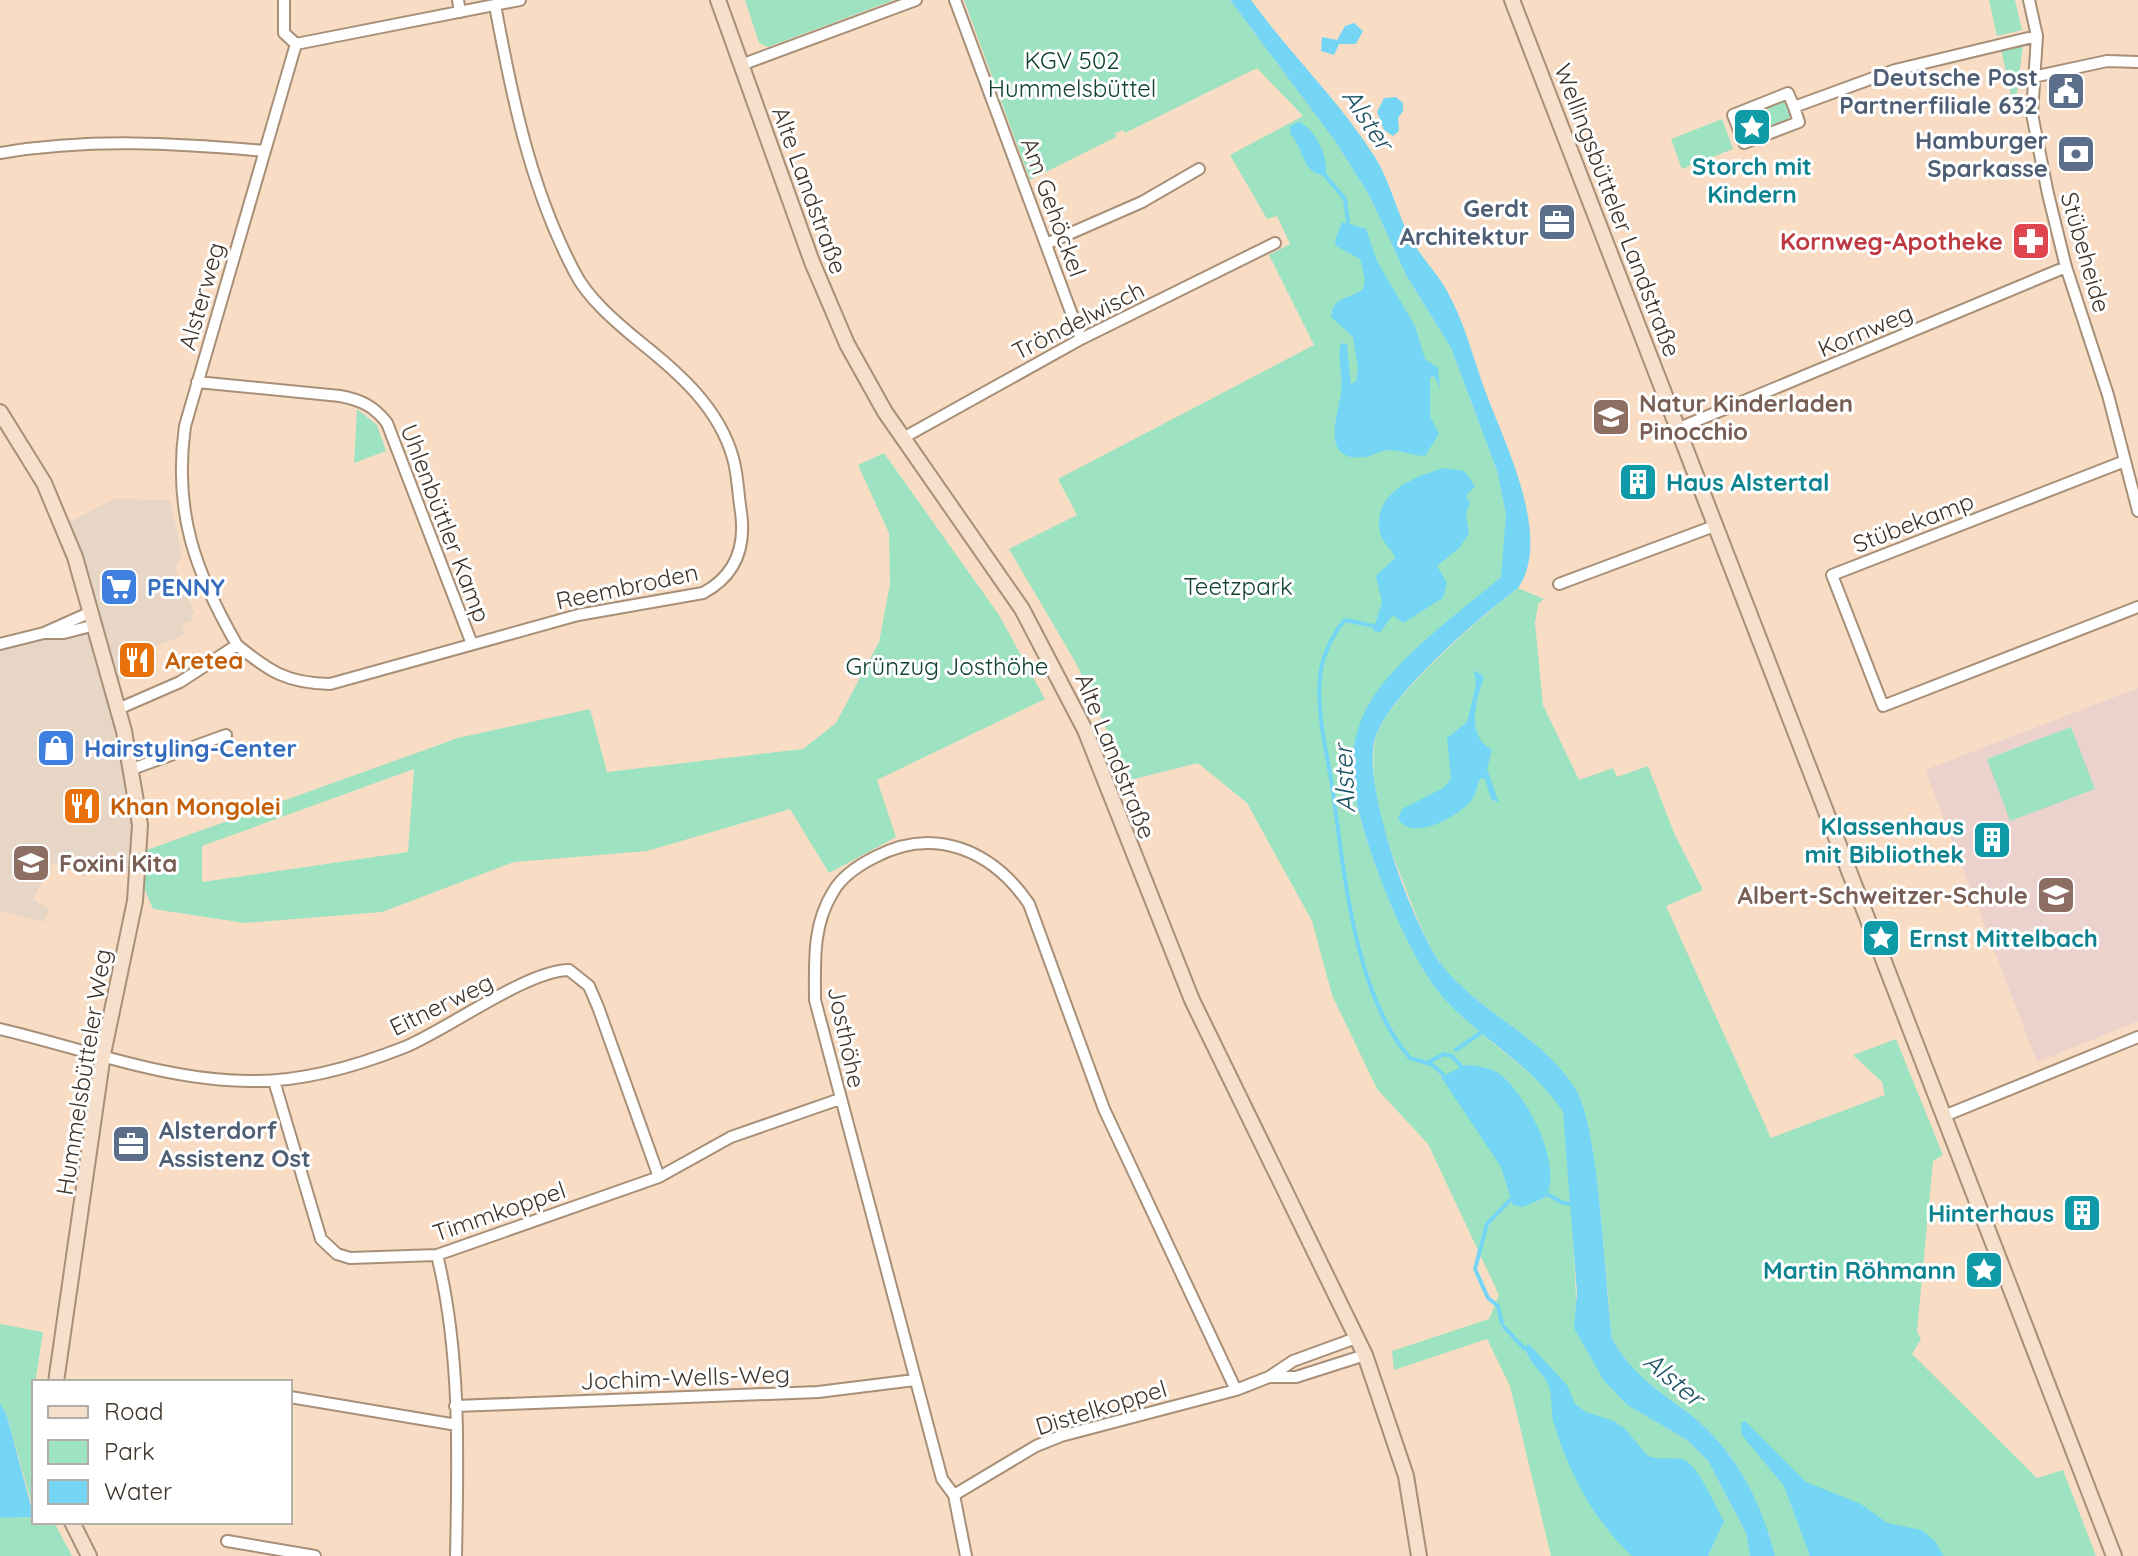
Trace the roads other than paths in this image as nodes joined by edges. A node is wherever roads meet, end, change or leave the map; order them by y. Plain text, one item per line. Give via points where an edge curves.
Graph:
1 (284, 0) edge
2 (458, 0) edge
3 (520, 0) edge
4 (718, 0) edge
5 (916, 0) edge
6 (955, 0) edge
7 (1512, 0) edge
8 (2029, 0) edge
9 (495, 5) junction
10 (460, 12) junction
11 (2037, 36) junction
12 (296, 44) junction
13 (2138, 62) edge
14 (741, 65) junction
15 (2033, 77) junction
16 (1794, 107) junction
17 (265, 151) junction
18 (0, 153) edge
19 (1199, 169) dead end
20 (1275, 243) dead end
21 (1046, 244) junction
22 (2066, 267) junction
23 (1081, 339) junction
24 (197, 382) junction
25 (0, 412) edge
26 (1679, 428) junction
27 (903, 438) junction
28 (2125, 461) junction
29 (2138, 511) edge
30 (1717, 525) junction
31 (1559, 584) dead end
32 (2138, 607) edge
33 (93, 619) junction
34 (0, 644) edge
35 (472, 644) junction
36 (237, 645) junction
37 (118, 709) junction
38 (226, 735) dead end
39 (132, 769) junction
40 (0, 1029) edge
41 (2138, 1037) edge
42 (103, 1054) junction
43 (274, 1081) junction
44 (840, 1099) junction
45 (1944, 1116) junction
46 (659, 1177) junction
47 (437, 1255) junction
48 (1356, 1338) junction
49 (1365, 1355) junction
50 (1269, 1377) junction
51 (56, 1380) edge
52 (915, 1380) junction
53 (1236, 1390) junction
54 (292, 1397) edge
55 (455, 1406) junction
56 (457, 1425) junction
57 (954, 1495) junction
58 (73, 1524) edge
59 (227, 1541) dead end
60 (89, 1556) edge
61 (315, 1556) edge
62 (456, 1556) edge
63 (966, 1556) edge
64 (1419, 1556) edge
65 (2114, 1556) edge

1 - 12 street via 284,33
2 - 10 street
3 - 9 street
4 - 14 main road, Alte Landstraße
5 - 14 street
6 - 21 street, Am Gehöckel
7 - 26 main road, Wellingsbütteler Landstraße
8 - 11 street, Stübeheide
9 - 10 street
9 - 35 street, Reembroden via 517,123 575,275 619,324 674,369 707,405 733,457 743,526 734,566 703,593 578,615
10 - 12 street
11 - 15 street, Stübeheide
11 - 16 street via 1895,70
12 - 17 street, Alsterweg
13 - 15 street via 2107,61
14 - 27 main road, Alte Landstraße via 829,306 867,382
15 - 22 street, Stübeheide via 2032,114
16 - 16 street via 1788,93 1733,115 1744,143 1799,122
17 - 18 street via 165,142 53,144
17 - 24 street, Alsterweg
19 - 21 street via 1142,202
20 - 23 street, Tröndelwisch
21 - 23 street, Am Gehöckel
22 - 26 street, Kornweg
22 - 28 street, Stübeheide
23 - 27 street, Tröndelwisch
24 - 35 street, Uhlenbüttler Kamp via 340,396 377,410 387,423
24 - 36 street, Alsterweg via 179,467 190,547 209,596
25 - 33 main road, Hummelsbütteler Weg via 60,515
26 - 30 main road, Wellingsbütteler Landstraße
27 - 48 main road, Alte Landstraße via 996,567 1062,680 1186,987
28 - 29 street, Stübeheide
28 - 32 street, Stübekamp via 1832,575 1883,706
30 - 31 street
30 - 45 main road, Wellingsbütteler Landstraße
33 - 34 street via 64,633
33 - 37 main road, Hummelsbütteler Weg
35 - 36 street, Reembroden via 330,684 299,683 267,670
36 - 37 street via 180,682
37 - 39 main road, Hummelsbütteler Weg
38 - 39 street
39 - 42 main road, Hummelsbütteler Weg via 140,825 139,872
40 - 42 street, Eitnerweg
41 - 45 street
42 - 43 street, Eitnerweg via 225,1079
42 - 51 main road, Hummelsbütteler Weg
43 - 46 street, Eitnerweg via 403,1048 542,975 569,970 589,986
43 - 47 street, Timmkoppel via 321,1239 328,1247 350,1258
44 - 46 street, Timmkoppel via 731,1137
44 - 52 street, Josthöhe
44 - 53 street, Josthöhe via 815,1000 815,934 833,891 860,864 896,846 946,844 979,854 1013,880 1029,904 1104,1109
45 - 65 main road, Wellingsbütteler Landstraße
46 - 47 street, Timmkoppel
47 - 55 street
48 - 49 main road, Alte Landstraße
48 - 50 street, Distelkoppel via 1293,1361
49 - 50 street, Distelkoppel via 1296,1377
49 - 64 main road, Alte Landstraße via 1406,1476
50 - 53 street, Distelkoppel
52 - 55 street, Jochim-Wells-Weg via 818,1392
52 - 57 street, Josthöhe via 942,1479
53 - 57 street, Distelkoppel via 1061,1436
54 - 56 street
55 - 56 street
56 - 62 street
57 - 63 street, Josthöhe
58 - 60 main road
59 - 61 street

